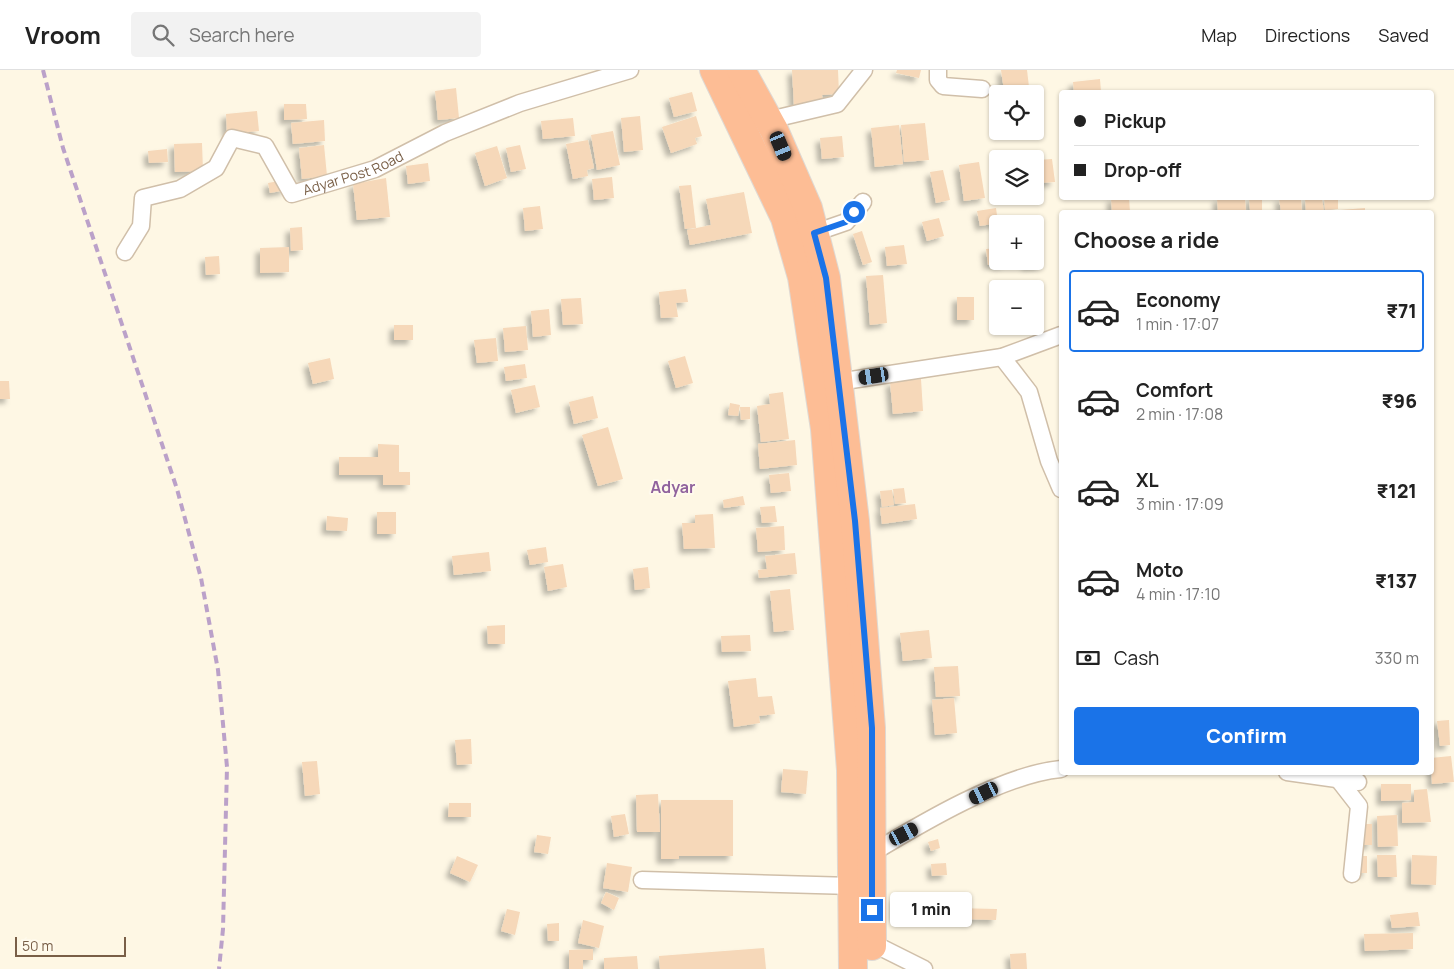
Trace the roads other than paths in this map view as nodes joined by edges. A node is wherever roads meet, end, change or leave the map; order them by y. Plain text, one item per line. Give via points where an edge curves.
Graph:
1 (630, 70) edge
2 (714, 70) edge
3 (742, 70) edge
4 (864, 70) edge
5 (938, 70) edge
6 (982, 89) dead end
7 (769, 120) junction
8 (863, 202) dead end
9 (814, 233) junction
10 (125, 252) dead end
11 (1059, 336) edge
12 (1002, 357) junction
13 (838, 382) junction
14 (1059, 484) edge
15 (1059, 769) edge
16 (1309, 775) edge
17 (1338, 779) junction
18 (1358, 782) dead end
19 (872, 853) junction
20 (1352, 874) dead end
21 (642, 880) dead end
22 (852, 886) junction
23 (872, 956) edge
24 (853, 969) edge
25 (924, 969) edge

1 - 10 street, Adyar Post Road via 520,103 445,133 375,169 292,194 265,146 232,138 216,168 180,189 143,198 141,226
2 - 22 highway via 785,218 802,278 825,429 851,770
3 - 7 highway
4 - 7 street via 838,104
5 - 6 street via 938,80 943,86
7 - 9 highway via 808,208
8 - 9 street via 846,222
9 - 13 highway via 826,278
11 - 12 street
12 - 13 street
12 - 14 street via 1029,392
13 - 19 highway via 855,521 872,728
15 - 19 street via 1041,770 998,786
16 - 17 street
17 - 18 street
17 - 20 street via 1359,806
19 - 23 highway
21 - 22 street
22 - 24 highway
23 - 25 street

